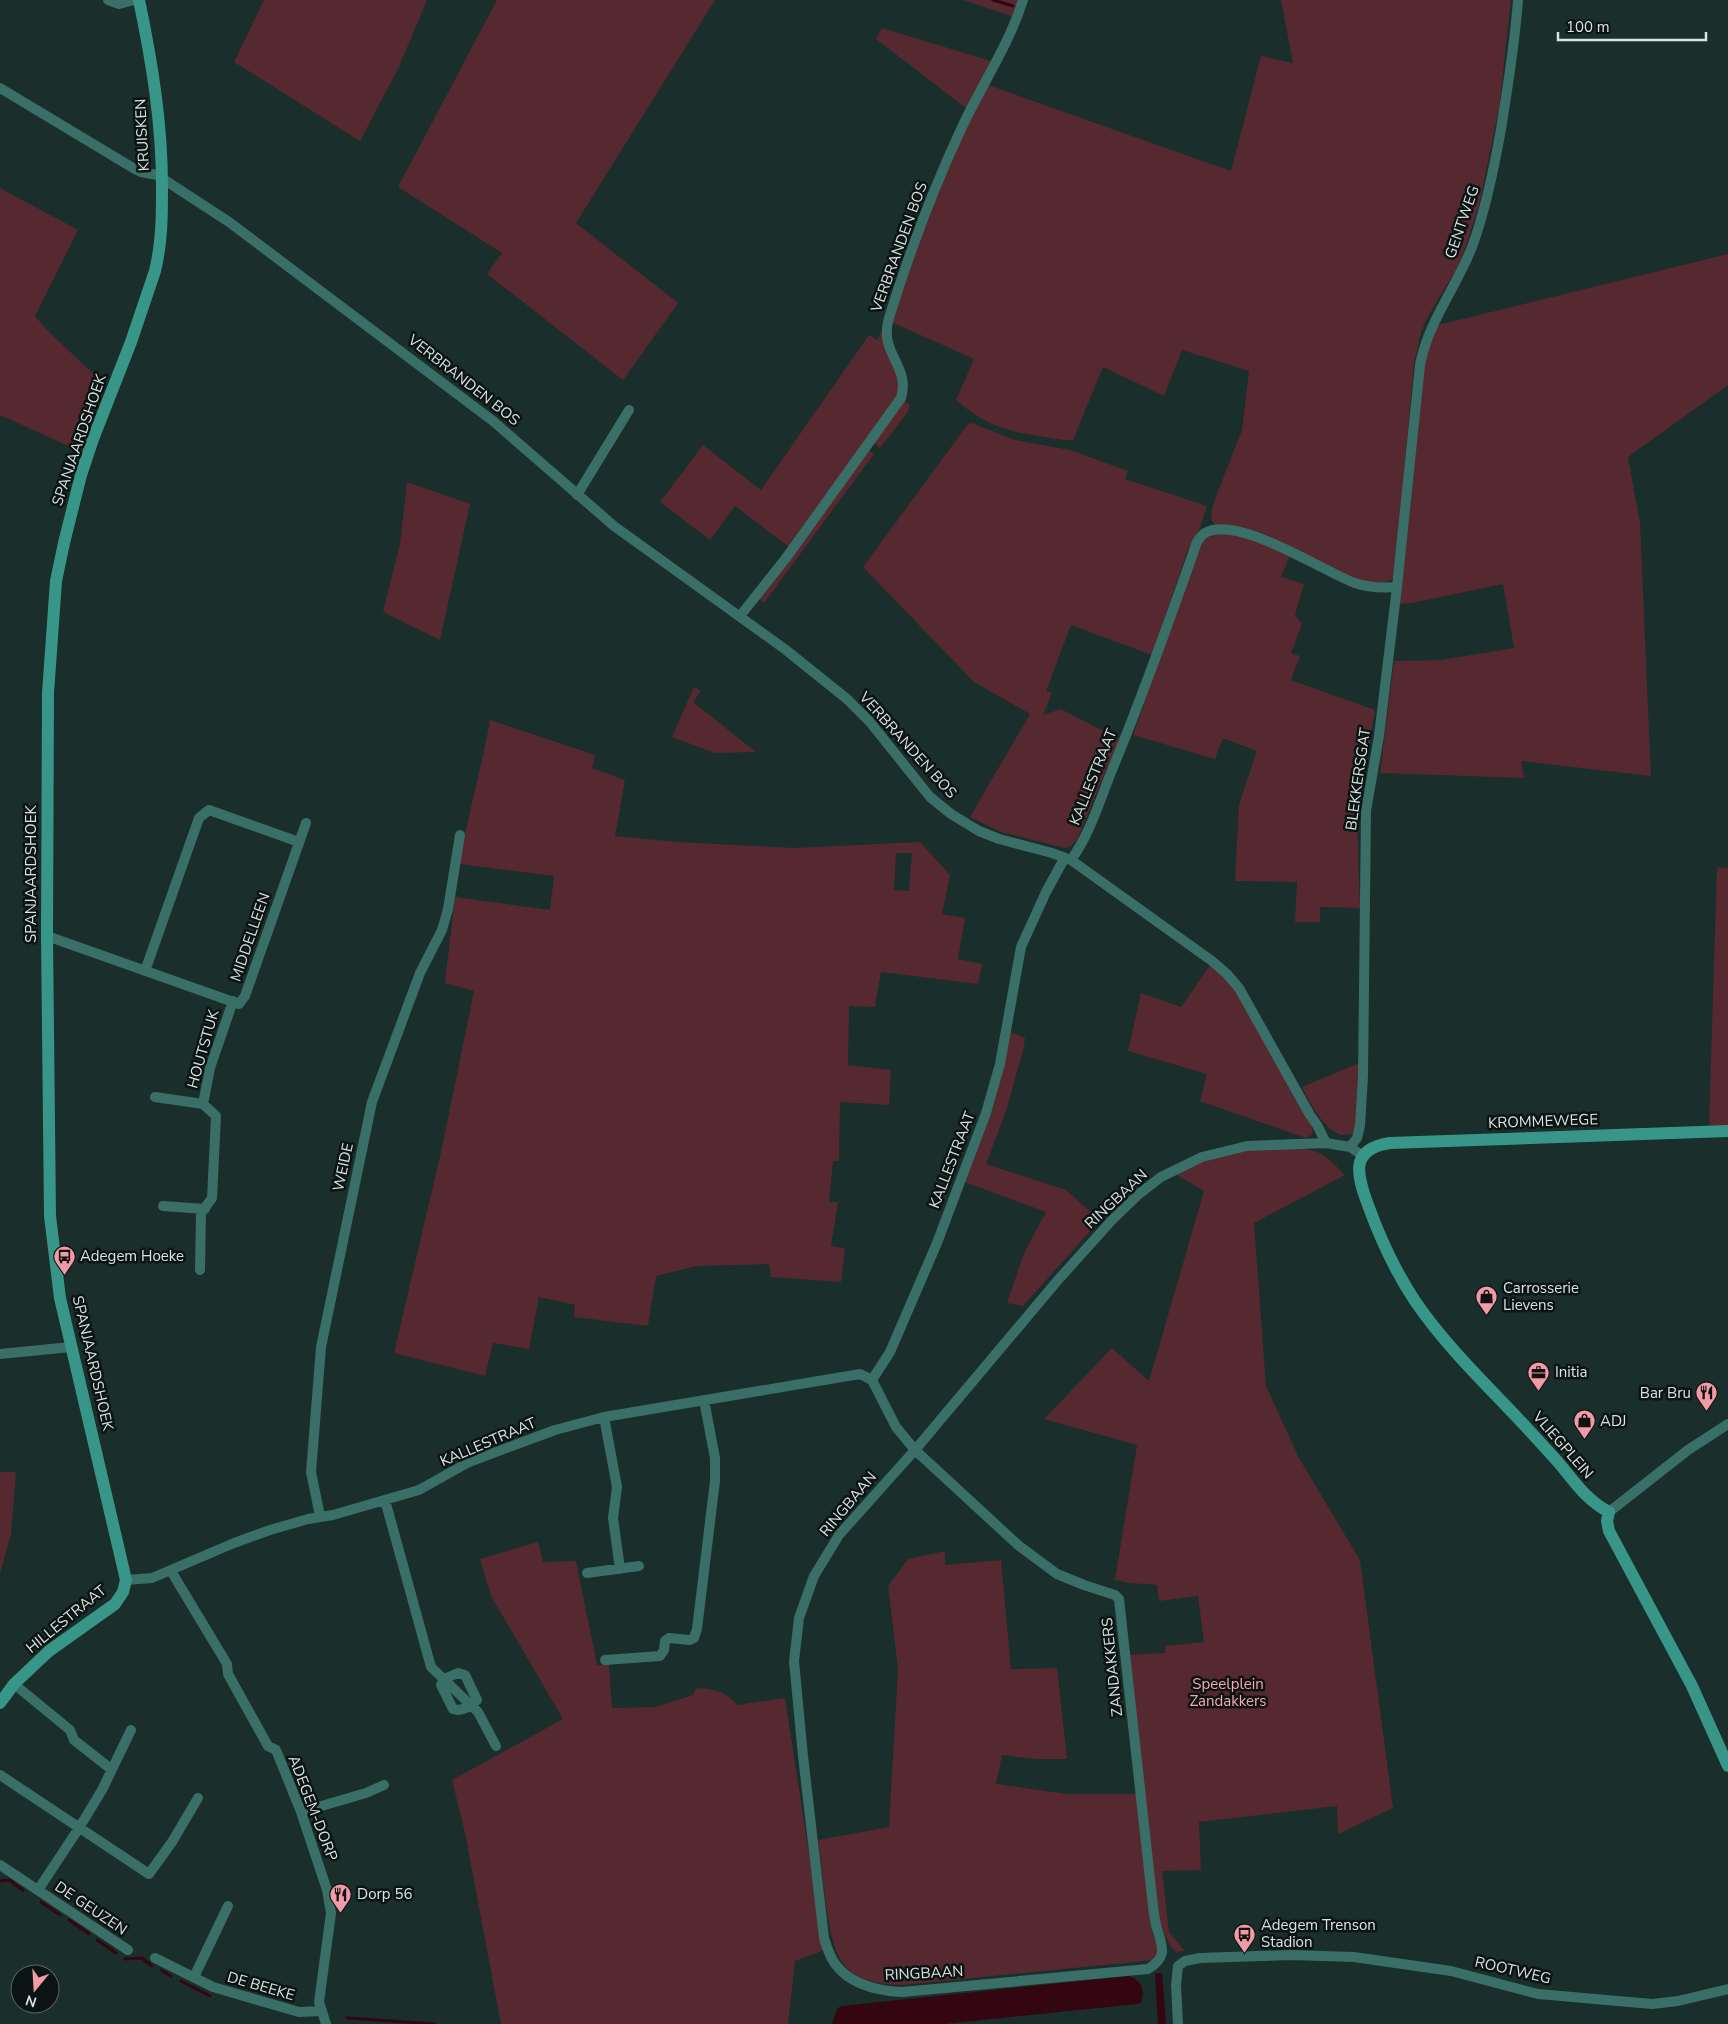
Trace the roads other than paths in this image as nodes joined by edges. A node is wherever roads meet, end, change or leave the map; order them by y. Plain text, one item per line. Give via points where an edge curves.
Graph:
1 (108, 0) edge
2 (134, 0) edge
3 (139, 0) edge
4 (1023, 0) edge
5 (1518, 0) edge
6 (0, 88) edge
7 (162, 178) junction
8 (629, 410) dead end
9 (1413, 445) joint
10 (577, 495) junction
11 (1397, 587) junction
12 (740, 616) junction
13 (306, 823) dead end
14 (460, 835) dead end
15 (299, 842) junction
16 (1068, 859) junction
17 (46, 936) junction
18 (145, 971) junction
19 (233, 1002) junction
20 (155, 1097) dead end
21 (203, 1104) junction
22 (1728, 1131) edge
23 (1326, 1143) junction
24 (1350, 1147) junction
25 (1363, 1156) junction
26 (163, 1206) dead end
27 (204, 1209) junction
28 (200, 1270) dead end
29 (71, 1347) junction
30 (0, 1354) edge
31 (872, 1380) junction
32 (704, 1400) junction
33 (604, 1417) junction
34 (1728, 1424) edge
35 (915, 1450) junction
36 (385, 1500) junction
37 (1609, 1512) junction
38 (320, 1516) junction
39 (639, 1566) dead end
40 (620, 1569) junction
41 (171, 1571) junction
42 (587, 1573) dead end
43 (126, 1580) junction
44 (605, 1660) dead end
45 (444, 1679) junction
46 (14, 1684) junction
47 (0, 1703) edge
48 (472, 1706) junction
49 (131, 1730) dead end
50 (496, 1746) dead end
51 (1728, 1766) edge
52 (111, 1769) junction
53 (0, 1775) edge
54 (384, 1785) dead end
55 (198, 1798) dead end
56 (301, 1812) junction
57 (79, 1828) junction
58 (0, 1865) edge
59 (38, 1890) junction
60 (228, 1906) dead end
61 (128, 1950) dead end
62 (1162, 1956) joint
63 (155, 1958) dead end
64 (194, 1977) junction
65 (1728, 1990) edge
66 (322, 2011) junction
67 (326, 2024) edge
68 (1178, 2024) edge

1 - 2 street via 119,4
3 - 7 street, KRUISKEN via 156,90
4 - 12 street, VERBRANDEN BOS via 1001,55 963,124 921,221 888,320 886,338 904,379 901,398 786,558
5 - 9 street, GENTWEG via 1513,57 1492,182 1469,254 1427,335 1420,366
6 - 7 street, KRUISKEN via 133,168
7 - 10 street, VERBRANDEN BOS via 229,222 456,392
7 - 17 street, SPANJAARDSHOEK via 162,238 156,271 81,475 56,581 48,693
8 - 10 street
9 - 11 street, BLEKKERSGAT
10 - 12 street, VERBRANDEN BOS via 614,526
11 - 16 street, KALLESTRAAT via 1357,584 1250,534 1231,530 1204,534 1197,542 1147,682 1088,830
11 - 24 street, BLEKKERSGAT via 1380,736 1366,818 1363,1076 1360,1126
12 - 16 street, VERBRANDEN BOS via 847,699 870,722 930,797 951,814 979,832
13 - 15 street, MIDDELLEEN
14 - 38 street, WEIDE via 442,930 420,973 372,1102 321,1347 311,1472
15 - 18 street via 209,810 200,818
15 - 19 street, MIDDELLEEN via 245,996 239,1004
16 - 23 street via 1227,974 1255,1014
16 - 31 street, KALLESTRAAT via 1046,892 1021,947 1000,1064 986,1113 937,1243 890,1352
17 - 18 street, MIDDELLEEN
17 - 29 street, SPANJAARDSHOEK via 50,1216 60,1298
18 - 19 street, MIDDELLEEN
19 - 21 street, HOUTSTUK via 210,1068
20 - 21 street, HOUTSTUK
21 - 27 street, HOUTSTUK via 216,1116 212,1198
22 - 25 street, KROMMEWEGE via 1390,1143 1377,1145
23 - 24 street, RINGBAAN
23 - 35 street, RINGBAAN via 1247,1146 1202,1157 1170,1172 1138,1194 1058,1280
24 - 25 street, RINGBAAN
25 - 37 street, VLIEGPLEIN via 1358,1176 1364,1195 1389,1255 1414,1301 1588,1498
26 - 27 street
27 - 28 street, HOUTSTUK via 201,1213
29 - 30 street
29 - 43 street, SPANJAARDSHOEK
31 - 32 street, KALLESTRAAT via 860,1374
31 - 35 street via 896,1427
32 - 33 street, KALLESTRAAT
32 - 44 street via 715,1458 715,1481 698,1629 694,1638 689,1640 669,1638 660,1656
33 - 36 street, KALLESTRAAT via 555,1430 469,1462 419,1490
33 - 40 street via 617,1487 612,1518
34 - 37 street via 1688,1450
35 - 62 street, ZANDAKKERS via 1035,1558 1057,1574 1119,1599 1152,1898 1163,1944
35 - 62 street, RINGBAAN via 838,1535 814,1576 799,1618 794,1661 799,1718 824,1938 831,1958 850,1977 865,1986 902,1992 1148,1969 1156,1965
36 - 38 street, KALLESTRAAT
36 - 45 street via 431,1667
37 - 51 street via 1608,1531 1692,1686
38 - 41 street, KALLESTRAAT via 252,1537
39 - 40 street
40 - 42 street
41 - 43 street, KALLESTRAAT via 152,1578
41 - 56 street, ADEGEM-DORP via 228,1664 228,1674 268,1746 276,1750
43 - 46 street, HILLESTRAAT via 115,1604 49,1650
45 - 48 street
45 - 48 street via 441,1685 453,1709 459,1711
45 - 48 street via 465,1675 477,1700
46 - 47 street, HILLESTRAAT
46 - 52 street via 70,1730 74,1740
48 - 50 street
49 - 52 street, DE GEUZEN
52 - 57 street, DE GEUZEN
53 - 57 street
54 - 56 street
55 - 57 street via 149,1874
56 - 66 street, ADEGEM-DORP via 320,1867 331,1913 319,2002
57 - 59 street, DE GEUZEN
58 - 59 street, DE GEUZEN
59 - 61 street, DE GEUZEN
60 - 64 street
63 - 64 street, DE BEEKE
64 - 66 street, DE BEEKE via 213,1987 298,2012
65 - 68 street, ROOTWEG via 1652,2004 1538,1994 1459,1973 1346,1956 1200,1958 1178,1966
66 - 67 street, ADEGEM-DORP

